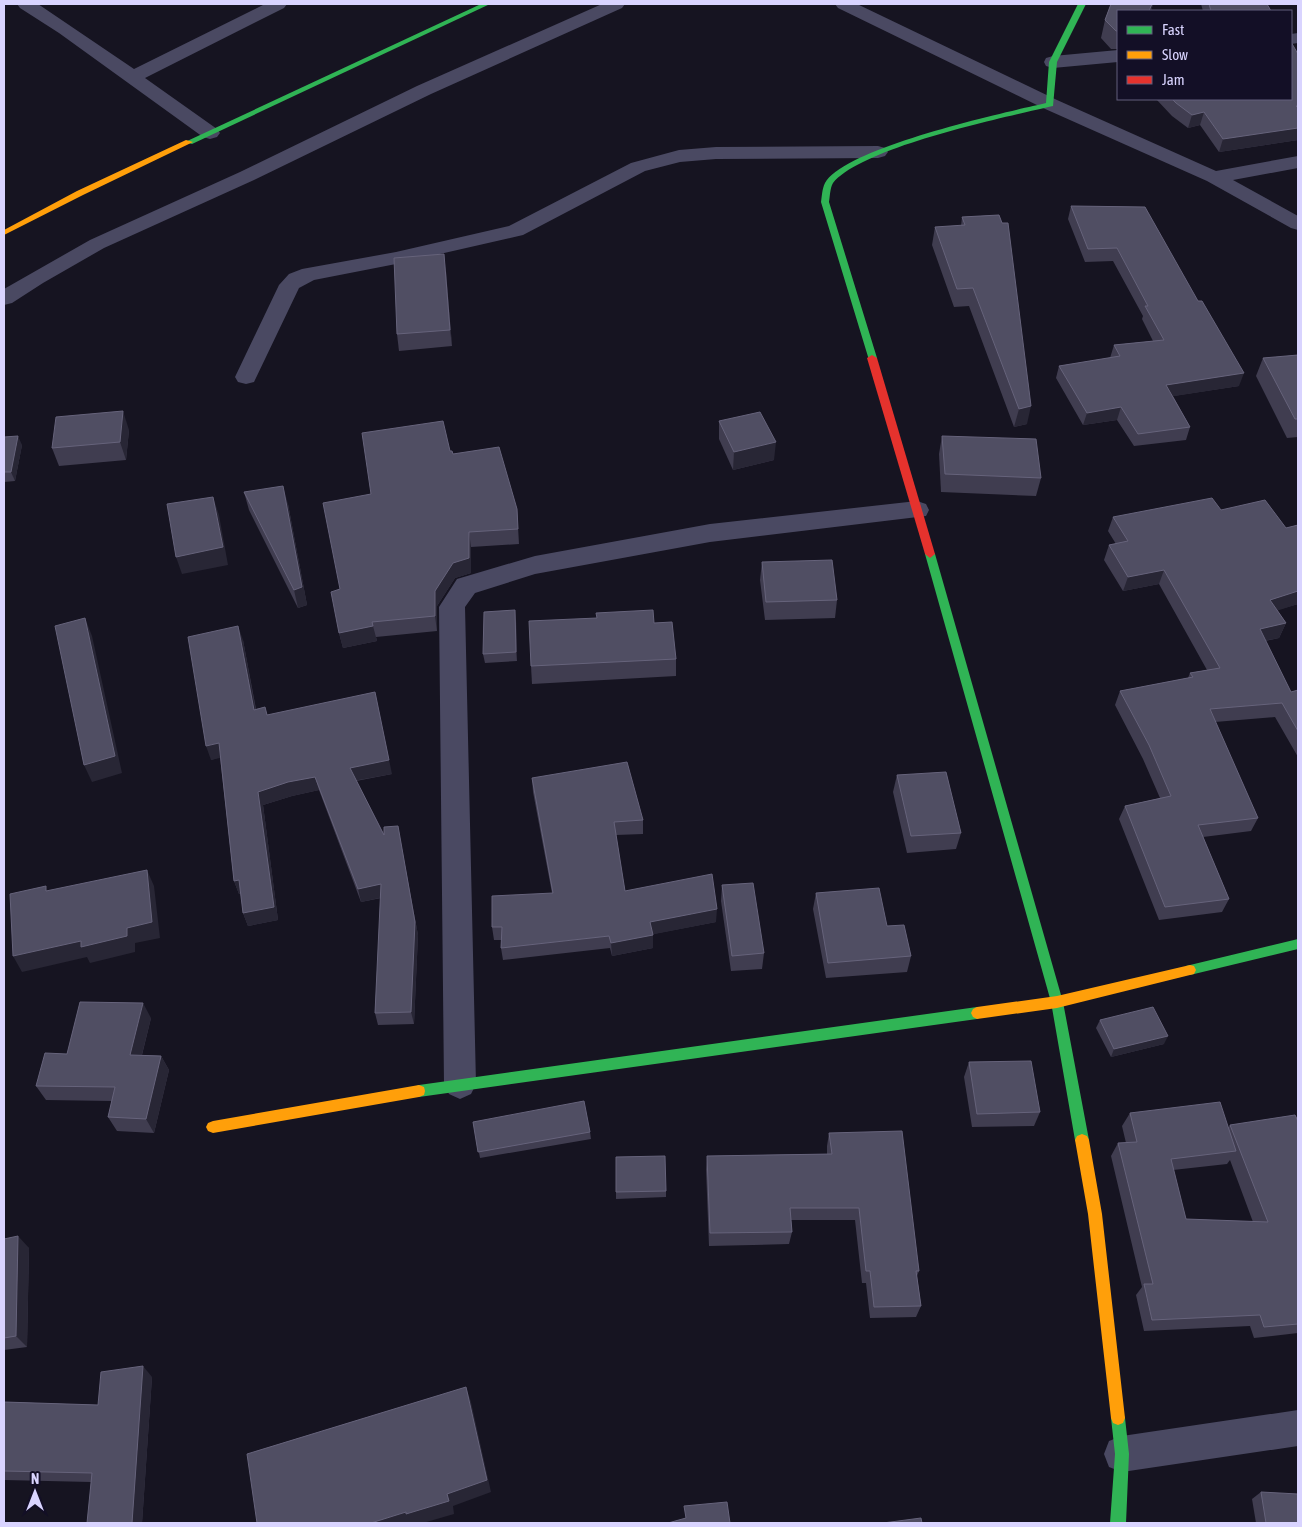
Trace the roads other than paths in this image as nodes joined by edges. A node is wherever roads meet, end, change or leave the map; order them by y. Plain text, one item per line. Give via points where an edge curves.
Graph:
1 (26, 4) edge
2 (278, 4) edge
3 (486, 4) edge
4 (616, 4) edge
5 (844, 4) edge
6 (1082, 4) edge
7 (257, 9) edge
8 (1117, 56) edge
9 (1053, 62) junction
10 (131, 78) junction
11 (1050, 104) junction
12 (210, 133) junction
13 (878, 152) junction
14 (1298, 162) edge
15 (1214, 176) junction
16 (1298, 224) edge
17 (4, 233) edge
18 (4, 298) edge
19 (246, 377) dead end
20 (917, 510) junction
21 (1298, 944) edge
22 (1057, 1002) junction
23 (460, 1084) junction
24 (213, 1127) dead end
25 (1298, 1428) edge
26 (1122, 1454) junction
27 (1118, 1523) edge

1 - 10 street
2 - 7 street
3 - 12 street
4 - 18 street via 424,90 248,176 97,244
5 - 11 street
6 - 9 street
7 - 10 street
8 - 9 street
9 - 11 street
10 - 12 street
11 - 13 street
11 - 15 street
12 - 17 street via 80,193
13 - 19 street via 679,156 638,167 516,232 310,274 290,285
13 - 20 street via 844,170 829,184 825,202
14 - 15 street
15 - 16 street
20 - 22 street
20 - 23 street via 710,533 535,565 466,586 458,596 452,607
21 - 22 street
22 - 23 street
22 - 26 street via 1095,1214
23 - 24 street
25 - 26 street
26 - 27 street

